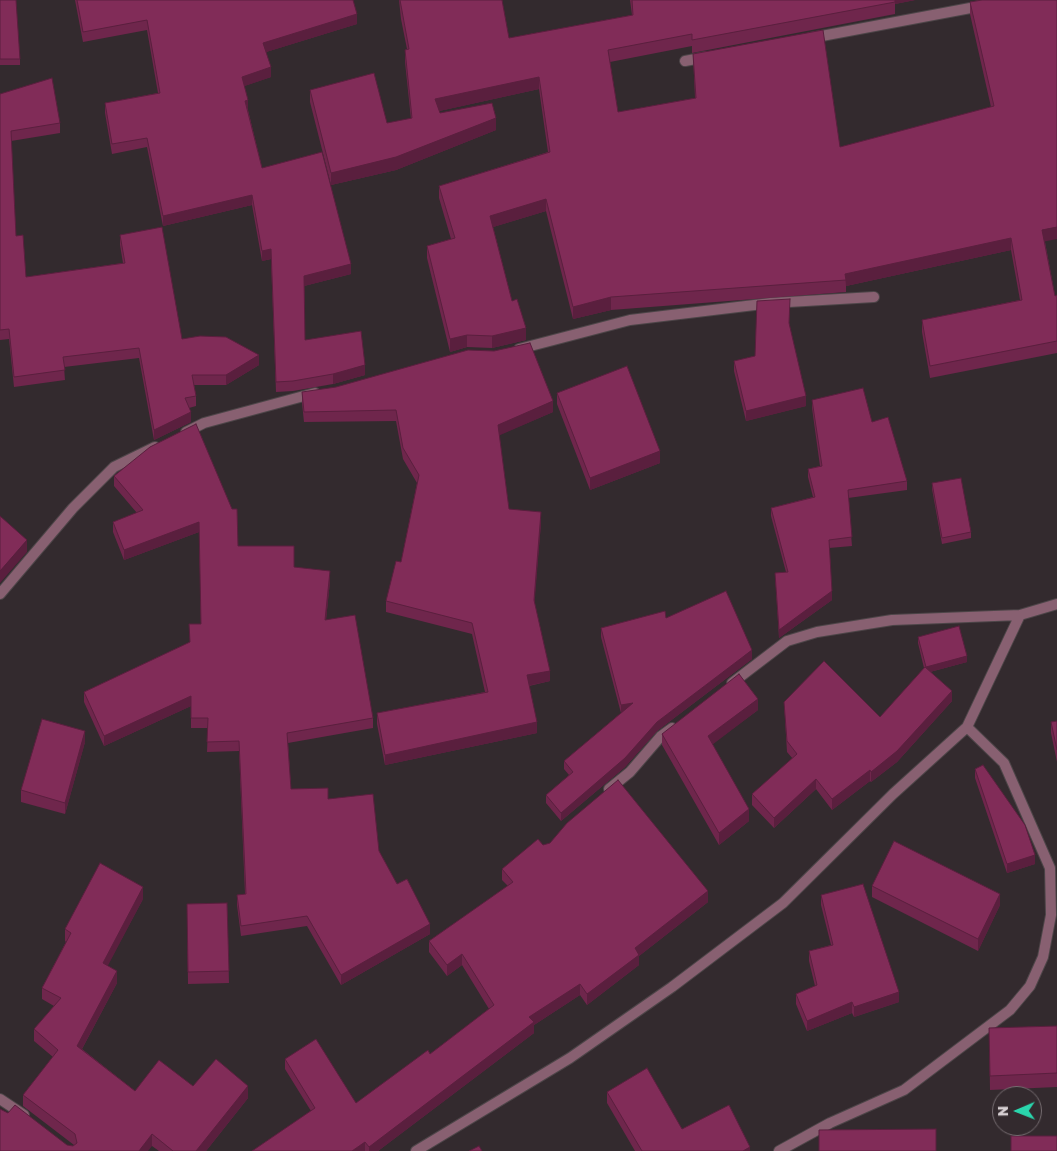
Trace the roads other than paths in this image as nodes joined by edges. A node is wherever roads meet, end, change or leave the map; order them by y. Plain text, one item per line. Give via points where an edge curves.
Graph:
1 (992, 4) edge
2 (797, 41) edge
3 (713, 56) edge
4 (685, 61) dead end
5 (874, 297) dead end
6 (510, 351) edge
7 (326, 392) edge
8 (0, 594) edge
9 (1057, 604) edge
10 (1020, 615) junction
11 (724, 689) edge
12 (677, 724) edge
13 (967, 727) junction
14 (600, 798) edge
15 (0, 1098) edge
16 (35, 1122) edge
17 (416, 1151) edge
18 (779, 1151) edge

1 - 2 street
3 - 4 street
5 - 6 street via 771,303 630,320
7 - 8 street via 300,396 204,424 114,467 73,508
9 - 10 street
10 - 11 street via 892,620 817,632 787,641
10 - 13 street
12 - 14 street
13 - 17 street via 893,794 783,904 570,1058
13 - 18 street via 1004,763 1050,868 1051,915 1043,957 1030,986 1010,1010 904,1090 830,1123
15 - 16 street

